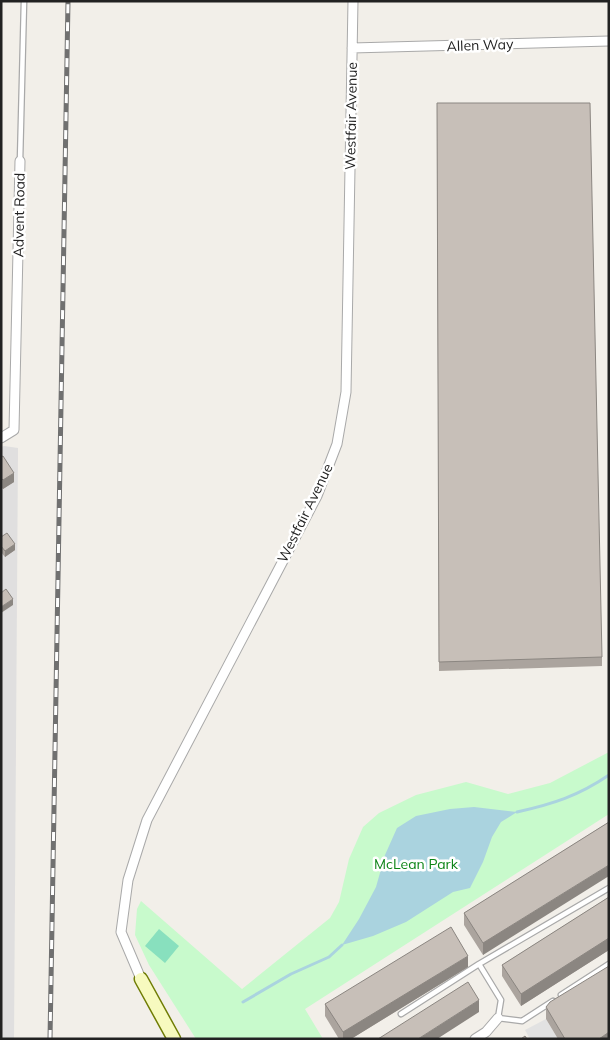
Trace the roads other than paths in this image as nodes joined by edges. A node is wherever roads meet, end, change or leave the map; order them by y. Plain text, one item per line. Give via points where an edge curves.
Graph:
1 (24, 1) edge
2 (353, 1) edge
3 (609, 42) edge
4 (352, 48) junction
5 (20, 161) joint
6 (1, 438) edge
7 (609, 888) edge
8 (480, 964) junction
9 (609, 964) edge
10 (141, 979) joint
11 (401, 1014) dead end
12 (498, 1018) junction
13 (174, 1039) edge
14 (475, 1039) edge

1 - 5 lane, Advent Road
2 - 4 street, Westfair Avenue
3 - 4 street, Allen Way
4 - 10 street, Westfair Avenue via 346,392 337,444 317,496 147,820 128,880 121,932
5 - 6 street, Advent Road via 14,430
7 - 8 lane
8 - 11 lane
8 - 12 lane via 501,1000
9 - 12 lane via 522,1021
10 - 13 street
12 - 14 street

